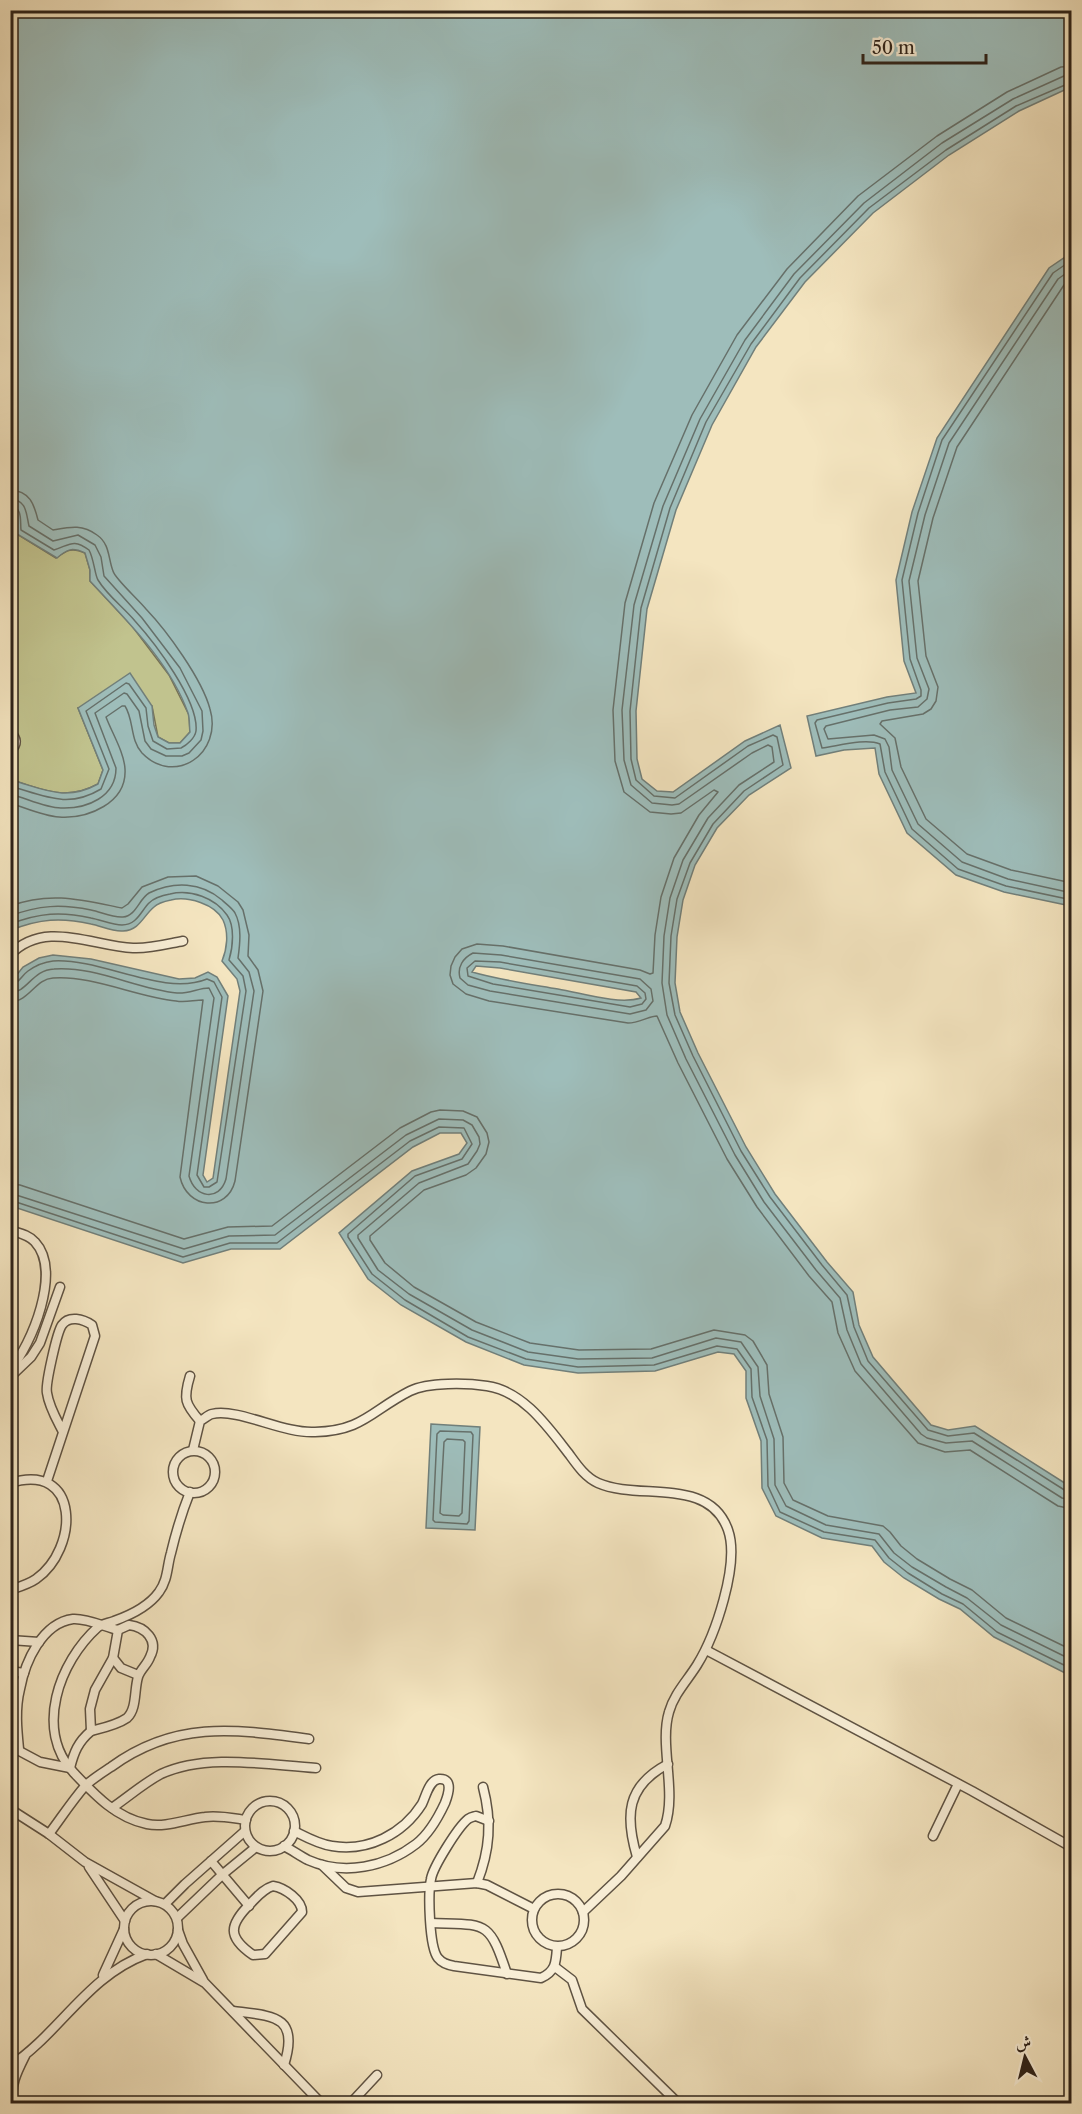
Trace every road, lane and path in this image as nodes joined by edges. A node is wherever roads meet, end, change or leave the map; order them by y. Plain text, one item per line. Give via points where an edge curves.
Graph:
1 (10, 732) edge
2 (10, 751) edge
3 (183, 941) dead end
4 (10, 955) edge
5 (10, 1230) edge
6 (60, 1287) dead end
7 (41, 1305) junction
8 (53, 1307) junction
9 (10, 1370) edge
10 (189, 1376) dead end
11 (10, 1377) edge
12 (200, 1421) junction
13 (63, 1432) junction
14 (193, 1450) junction
15 (47, 1481) junction
16 (10, 1483) edge
17 (190, 1492) junction
18 (10, 1590) edge
19 (100, 1625) junction
20 (118, 1630) junction
21 (10, 1640) edge
22 (39, 1642) junction
23 (706, 1650) junction
24 (113, 1658) junction
25 (10, 1671) edge
26 (24, 1673) junction
27 (138, 1675) junction
28 (91, 1731) junction
29 (309, 1739) dead end
30 (15, 1748) edge
31 (668, 1764) junction
32 (70, 1768) junction
33 (316, 1768) dead end
34 (958, 1784) junction
35 (86, 1785) junction
36 (483, 1787) dead end
37 (112, 1808) junction
38 (10, 1809) edge
39 (246, 1820) junction
40 (489, 1821) junction
41 (245, 1831) junction
42 (294, 1831) junction
43 (49, 1834) junction
44 (933, 1836) dead end
45 (284, 1846) junction
46 (256, 1847) junction
47 (1071, 1849) edge
48 (637, 1857) junction
49 (85, 1862) junction
50 (211, 1862) junction
51 (322, 1865) junction
52 (223, 1874) junction
53 (477, 1883) junction
54 (430, 1886) junction
55 (155, 1901) junction
56 (165, 1904) junction
57 (249, 1906) junction
58 (534, 1909) junction
59 (583, 1912) junction
60 (177, 1918) junction
61 (431, 1923) junction
62 (124, 1925) junction
63 (178, 1929) junction
64 (557, 1947) junction
65 (151, 1954) junction
66 (555, 1967) junction
67 (507, 1974) junction
68 (100, 1980) junction
69 (204, 1983) junction
70 (233, 2011) junction
71 (25, 2056) junction
72 (284, 2065) junction
73 (10, 2066) edge
74 (377, 2075) dead end
75 (14, 2103) edge
76 (322, 2103) edge
77 (350, 2103) edge
78 (679, 2103) edge

1 - 2 lane via 16,741
3 - 4 lane via 136,949 43,936 19,946
5 - 7 lane via 33,1239 45,1259
6 - 8 lane
7 - 8 lane
7 - 9 lane via 23,1352
8 - 11 lane via 31,1358
10 - 12 lane via 184,1393 186,1402
12 - 14 lane
12 - 23 lane via 211,1414 226,1414 313,1433 340,1430 361,1422 411,1390 426,1386 500,1388 513,1394 596,1482 692,1497 710,1505 721,1516 731,1548 724,1598
13 - 13 lane via 95,1336 92,1325 83,1319 70,1319 62,1325 46,1382 51,1409
13 - 15 lane
14 - 17 lane via 182,1454 174,1464 173,1476 179,1487
14 - 17 lane via 203,1452 215,1468 209,1487
15 - 16 lane via 30,1478
15 - 18 lane via 57,1488 65,1506 63,1545 37,1579
17 - 19 lane via 160,1591 136,1611
19 - 20 lane
19 - 22 lane via 77,1619 63,1621
19 - 32 lane via 69,1664 54,1705 54,1732 59,1751
20 - 24 lane
20 - 27 lane via 140,1626 149,1634 151,1656
21 - 22 lane
22 - 26 lane
23 - 31 lane via 673,1700 668,1715
23 - 34 lane
24 - 27 lane via 121,1668
24 - 28 lane via 95,1690 90,1709
25 - 26 lane
26 - 30 lane
27 - 28 lane via 128,1717
28 - 32 lane via 80,1740
29 - 35 lane via 243,1730 199,1731 158,1741 123,1758
30 - 32 lane via 40,1762
31 - 48 lane via 668,1817 665,1826
31 - 48 lane via 642,1782 633,1802 630,1820
32 - 35 lane
33 - 37 lane via 190,1764 161,1774
34 - 44 lane
34 - 47 lane
35 - 37 lane
35 - 43 lane
36 - 40 lane
37 - 39 lane via 148,1825 206,1817
38 - 43 lane
39 - 41 lane
39 - 42 lane via 252,1808 272,1801 290,1811
40 - 53 lane via 485,1863
40 - 54 lane via 476,1816 466,1821 435,1865
41 - 46 lane
41 - 50 lane
42 - 45 lane
42 - 51 lane via 330,1846 372,1843 398,1830 413,1816 431,1783 436,1779 448,1782 449,1794 431,1827 403,1853 369,1867
43 - 49 lane
45 - 46 lane via 274,1850
45 - 51 lane
46 - 52 lane
48 - 59 lane
49 - 55 lane
49 - 62 lane
50 - 52 lane
50 - 56 lane
51 - 54 lane via 346,1888 358,1892
52 - 57 lane
52 - 60 lane
53 - 54 lane
53 - 58 lane
54 - 61 lane
55 - 56 lane
55 - 62 lane via 136,1905
56 - 60 lane
57 - 57 lane via 273,1886 285,1891 302,1908 265,1954 259,1956 240,1944 233,1930 234,1922
58 - 59 lane via 542,1899 554,1894 566,1895
58 - 64 lane via 531,1922 535,1934 544,1943
59 - 64 lane via 584,1925 579,1936 570,1944
60 - 63 lane
61 - 67 lane via 469,1924 488,1931 495,1939
61 - 67 lane via 433,1950 445,1964
62 - 65 lane via 131,1946
62 - 68 lane
63 - 65 lane via 171,1946
63 - 69 lane
64 - 66 lane
65 - 68 lane via 122,1965
65 - 69 lane
66 - 67 lane via 542,1978
66 - 78 lane via 572,1980 582,2008
68 - 71 lane
69 - 70 lane
70 - 72 lane
70 - 72 lane via 271,2016 280,2022 290,2040
71 - 73 lane
71 - 75 lane via 12,2090
72 - 76 lane
74 - 77 lane

